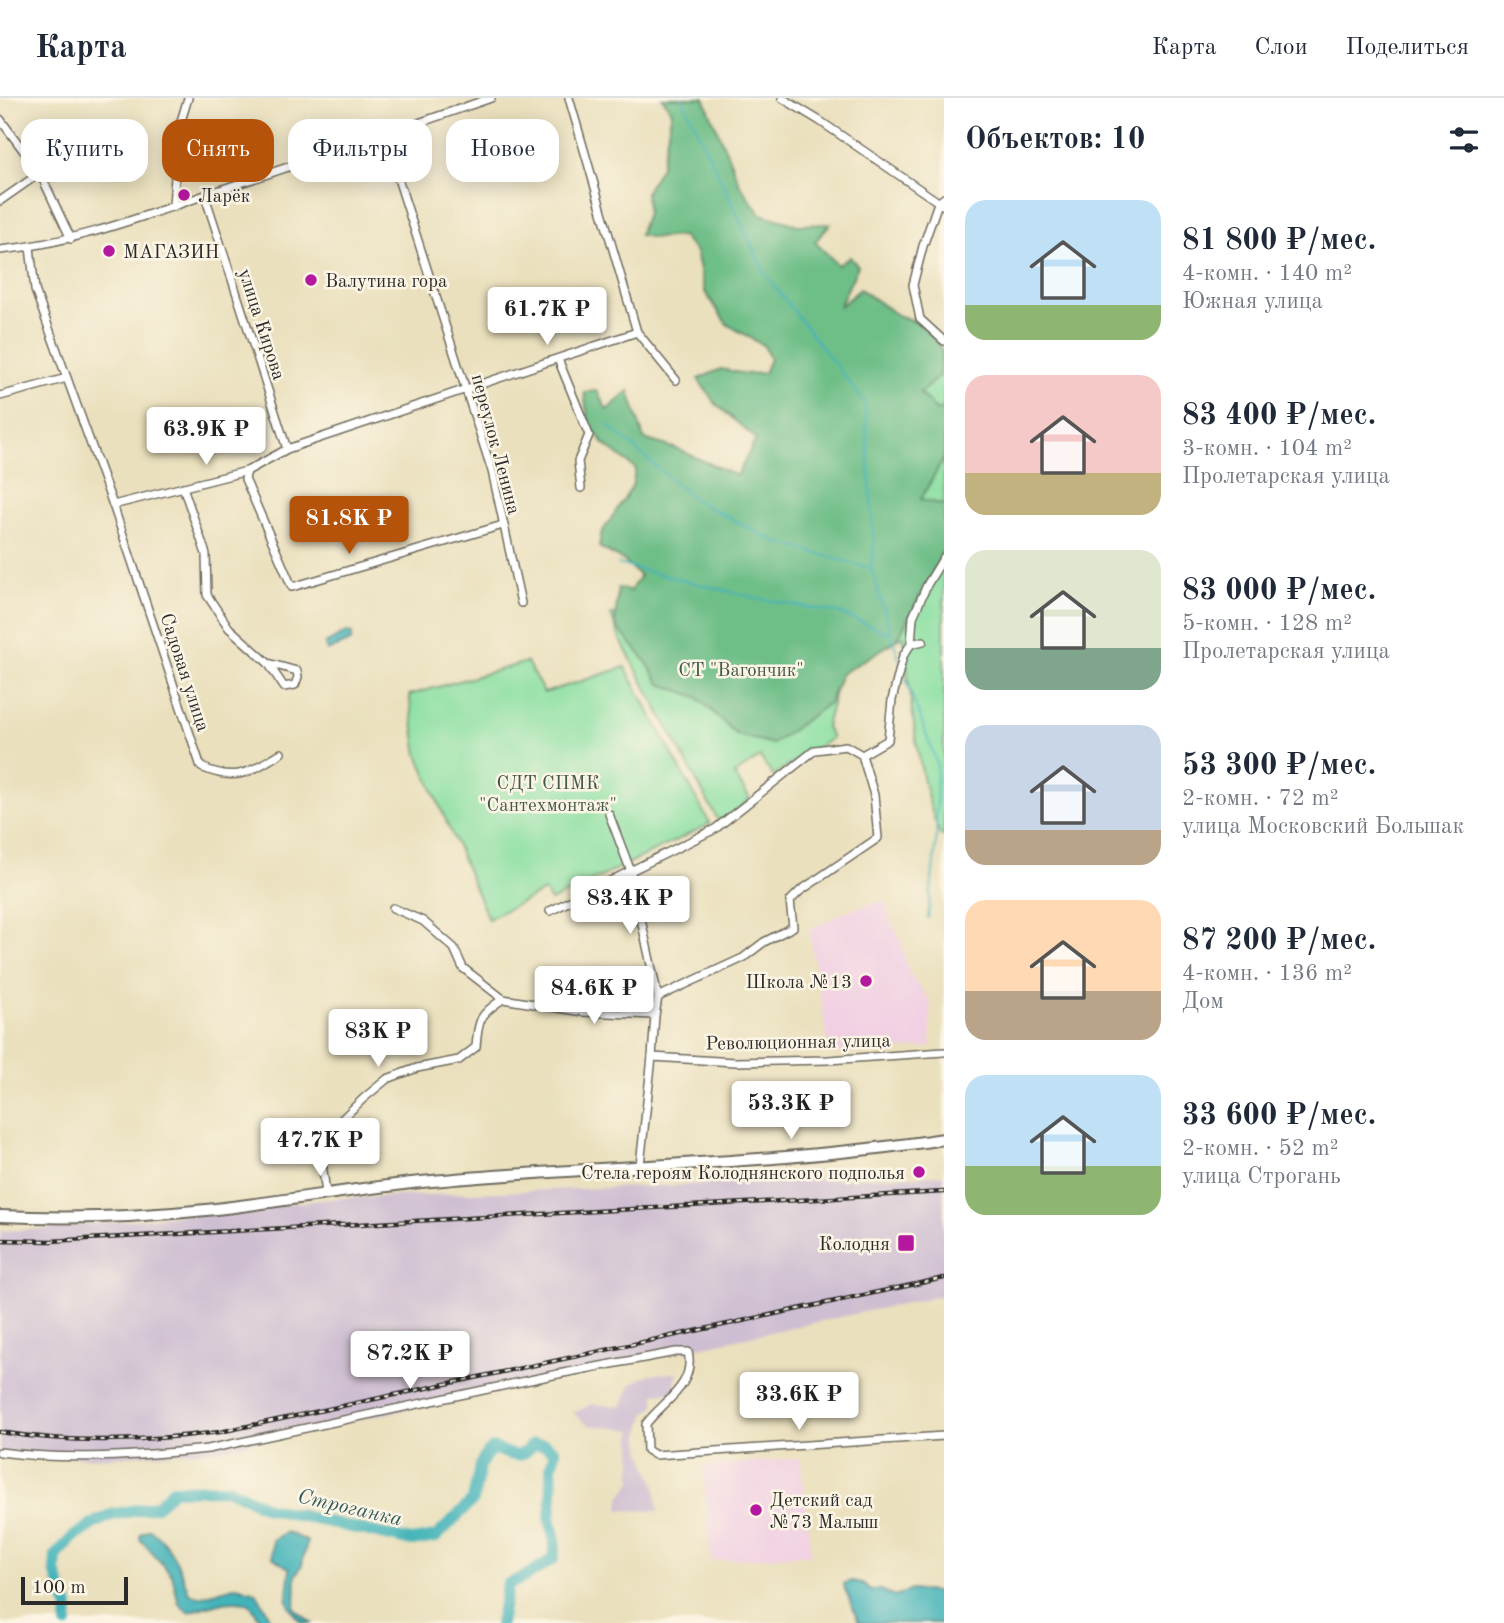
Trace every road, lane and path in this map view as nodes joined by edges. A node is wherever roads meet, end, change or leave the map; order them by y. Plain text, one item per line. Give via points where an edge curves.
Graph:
1 (188, 98) edge
2 (491, 98) edge
3 (569, 98) edge
4 (782, 98) edge
5 (0, 119) edge
6 (430, 119) edge
7 (21, 147) edge
8 (288, 168) edge
9 (27, 182) edge
10 (44, 182) edge
11 (399, 182) edge
12 (205, 196) junction
13 (0, 201) edge
14 (942, 202) edge
15 (173, 207) junction
16 (71, 239) junction
17 (30, 247) junction
18 (0, 250) edge
19 (637, 332) junction
20 (944, 341) edge
21 (558, 359) junction
22 (67, 378) junction
23 (676, 380) dead end
24 (466, 389) junction
25 (0, 396) edge
26 (287, 449) junction
27 (246, 475) junction
28 (183, 487) junction
29 (581, 488) dead end
30 (113, 505) junction
31 (503, 525) junction
32 (944, 557) edge
33 (521, 603) dead end
34 (923, 641) dead end
35 (911, 645) junction
36 (268, 663) dead end
37 (281, 753) dead end
38 (862, 755) junction
39 (609, 814) dead end
40 (630, 869) junction
41 (393, 908) dead end
42 (550, 911) dead end
43 (658, 997) junction
44 (503, 999) junction
45 (654, 1015) junction
46 (944, 1052) edge
47 (652, 1057) junction
48 (944, 1139) edge
49 (639, 1165) junction
50 (326, 1193) junction
51 (0, 1216) edge
52 (944, 1436) edge
53 (0, 1452) edge

1 - 15 street via 178,131
2 - 6 street
3 - 19 street
4 - 14 street
5 - 7 street
8 - 12 street
9 - 13 street
10 - 16 street
11 - 24 street, переулок Ленина
12 - 15 street
12 - 26 street, улица Кирова
14 - 20 street via 913,285 920,319
15 - 16 street
16 - 17 street
17 - 18 street
17 - 22 street, Садовая улица via 35,290
19 - 21 street
19 - 23 street
21 - 24 street
21 - 29 street via 589,435 578,461
22 - 25 street
22 - 30 street, Садовая улица
24 - 26 street
24 - 31 street, переулок Ленина via 492,471
26 - 27 street
27 - 28 street
27 - 31 street via 292,587
28 - 30 street
28 - 36 street via 206,554 207,595 229,628
30 - 37 street, Садовая улица via 201,767 220,775 244,774
31 - 33 street, переулок Ленина
32 - 35 street via 913,617
34 - 35 street
35 - 38 street via 903,656 892,700 888,740
38 - 40 street via 846,746 815,750 715,829
38 - 43 street via 874,795 878,838 790,901 793,927 743,958
39 - 40 street
40 - 42 street
40 - 43 street
41 - 44 street via 423,921 454,948 463,968
43 - 45 street
44 - 45 street via 583,1012
44 - 50 street via 485,1011 476,1046 458,1060 387,1079 319,1141
45 - 47 street
46 - 47 street, Революционная улица via 735,1062
47 - 49 street
48 - 49 street via 838,1154
49 - 50 street
50 - 51 street via 206,1210 104,1217
52 - 53 street via 655,1455 647,1450 646,1424 676,1395 690,1362 688,1352 558,1374 208,1449 101,1455

